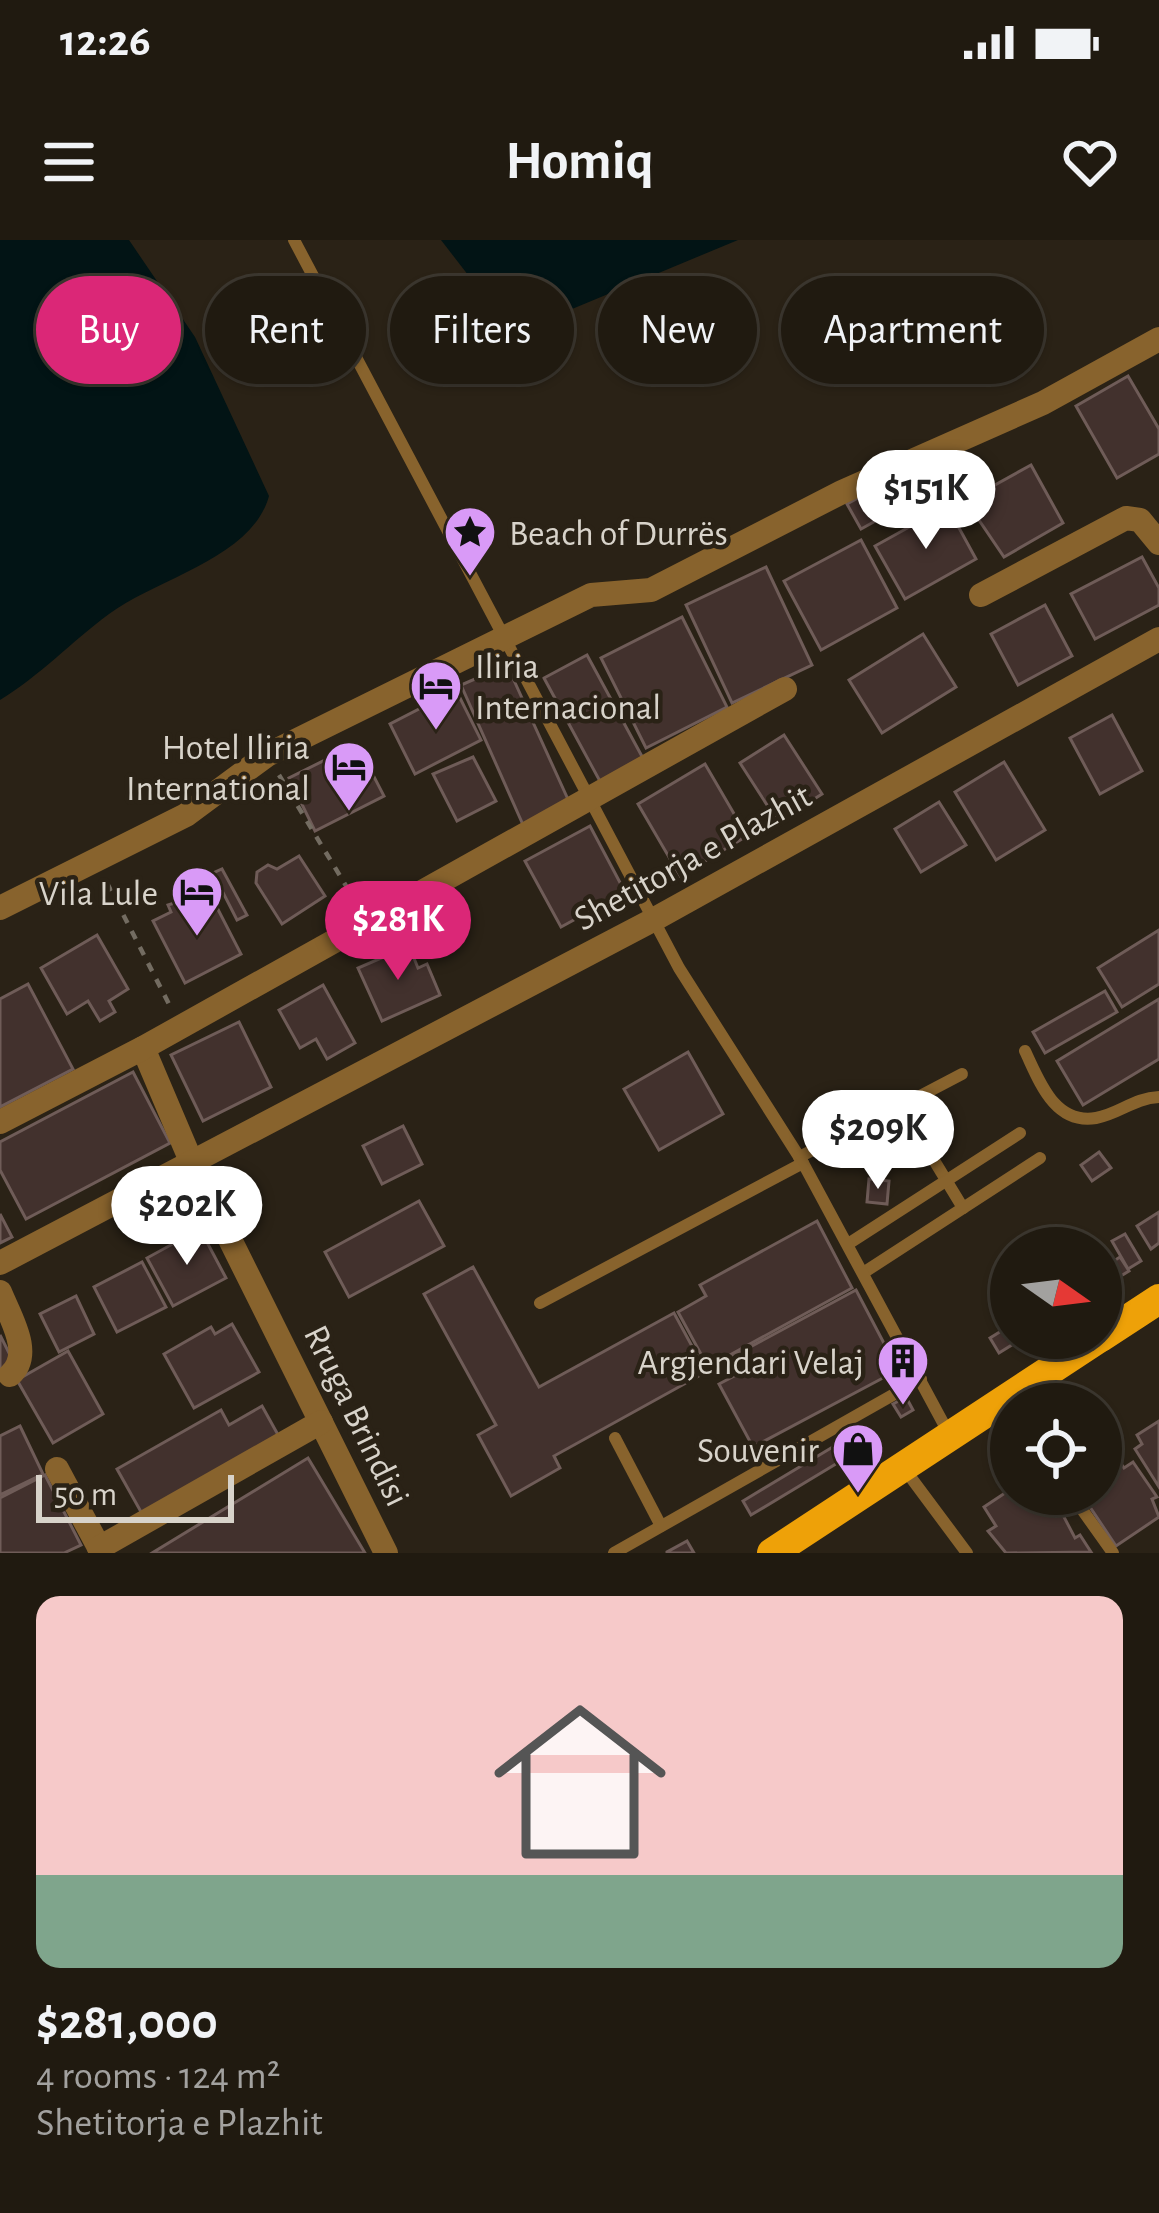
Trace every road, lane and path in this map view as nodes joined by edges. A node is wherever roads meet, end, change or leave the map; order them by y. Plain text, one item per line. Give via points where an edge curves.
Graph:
1 (294, 240) edge
2 (1159, 339) edge
3 (1159, 543) edge
4 (981, 596) dead end
5 (506, 637) junction
6 (1159, 639) edge
7 (785, 689) dead end
8 (267, 755) junction
9 (590, 798) junction
10 (95, 861) junction
11 (0, 908) edge
12 (653, 920) junction
13 (368, 922) junction
14 (181, 1027) junction
15 (143, 1048) junction
16 (1025, 1051) dead end
17 (962, 1074) dead end
18 (1159, 1097) edge
19 (901, 1106) junction
20 (0, 1122) edge
21 (1020, 1132) dead end
22 (1040, 1158) dead end
23 (801, 1160) junction
24 (191, 1161) junction
25 (947, 1180) junction
26 (963, 1208) junction
27 (848, 1244) junction
28 (0, 1262) edge
29 (863, 1274) junction
30 (0, 1292) edge
31 (1159, 1299) edge
32 (539, 1303) dead end
33 (1122, 1323) edge
34 (1070, 1359) edge
35 (10, 1375) dead end
36 (921, 1379) junction
37 (1037, 1383) edge
38 (990, 1414) edge
39 (321, 1422) junction
40 (950, 1436) junction
41 (615, 1438) dead end
42 (903, 1467) junction
43 (58, 1469) dead end
44 (1086, 1515) edge
45 (661, 1526) junction
46 (788, 1549) edge
47 (100, 1551) edge
48 (386, 1553) edge
49 (614, 1553) edge
50 (967, 1553) edge
51 (1113, 1553) edge

1 - 5 lane
2 - 5 street via 651,590 591,595
3 - 4 street via 1140,520 1126,518
5 - 8 street
5 - 9 lane
6 - 12 street, Shetitorja e Plazhit
7 - 9 street
8 - 10 street via 186,815
8 - 13 path
9 - 12 lane
9 - 13 street
10 - 11 street
10 - 14 path
12 - 23 lane
12 - 24 street, Shetitorja e Plazhit
13 - 14 street
14 - 15 street
15 - 20 street
15 - 24 street, Rruga Brindisi
16 - 18 lane via 1048,1098 1068,1114 1095,1118
17 - 19 lane
19 - 23 lane
19 - 25 lane
21 - 25 lane
22 - 26 lane
23 - 27 lane
23 - 32 lane
24 - 28 street, Shetitorja e Plazhit
24 - 39 street, Rruga Brindisi
25 - 26 lane
25 - 27 lane
26 - 29 lane
27 - 29 lane
29 - 36 lane
30 - 35 street via 22,1351
31 - 33 main road
34 - 37 main road
36 - 40 lane
36 - 45 lane
38 - 40 main road
39 - 47 street
39 - 48 street, Rruga Brindisi
40 - 42 main road
41 - 45 lane
42 - 46 main road
42 - 50 lane
43 - 47 street
44 - 51 lane
45 - 49 lane

